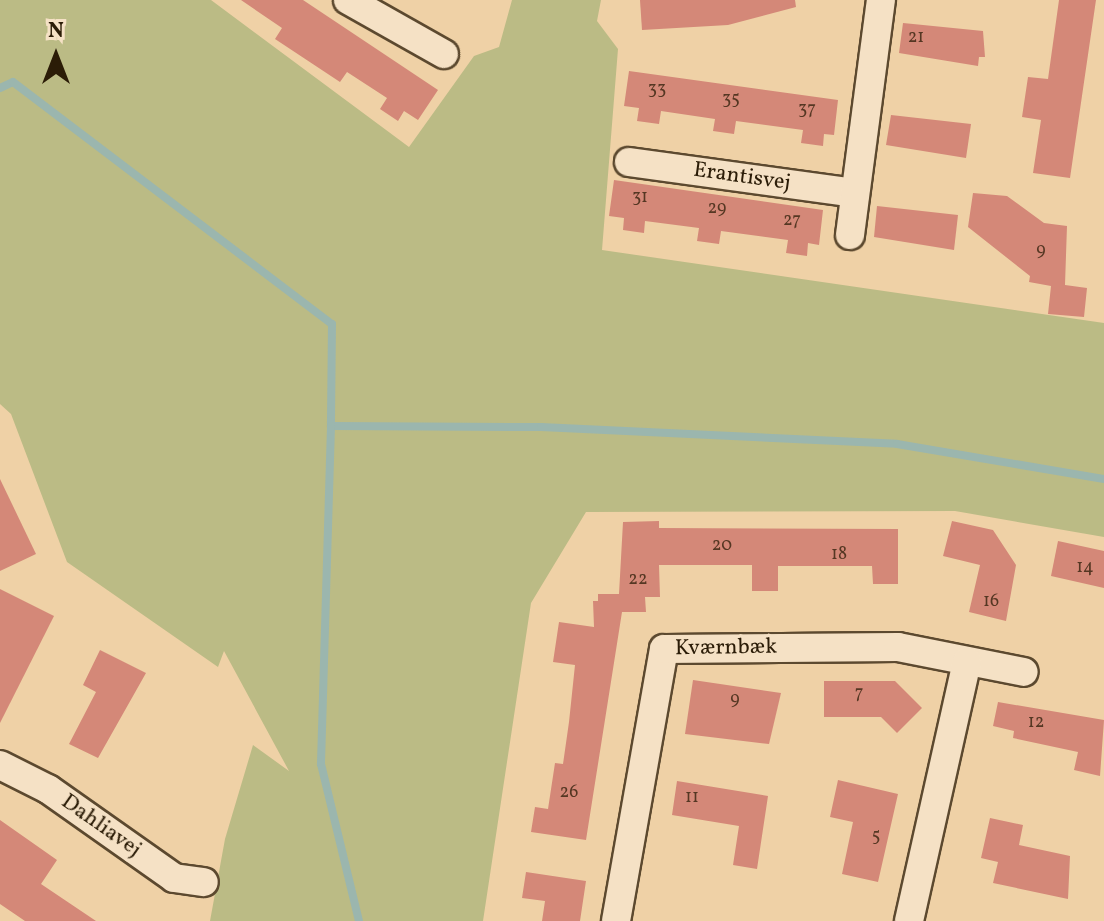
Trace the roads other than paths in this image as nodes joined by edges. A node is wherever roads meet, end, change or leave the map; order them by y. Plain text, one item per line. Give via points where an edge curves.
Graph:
1 (348, 0) edge
2 (881, 0) edge
3 (444, 54) dead end
4 (629, 162) dead end
5 (855, 193) junction
6 (850, 235) dead end
7 (967, 661) junction
8 (1024, 672) dead end
9 (0, 765) edge
10 (204, 882) dead end
11 (616, 921) edge
12 (909, 921) edge

1 - 3 street
2 - 5 street
4 - 5 street, Erantisvej
5 - 6 street
7 - 8 street, Kværnbæk
7 - 11 street, Kværnbæk via 898,647 664,649
7 - 12 street
9 - 10 street, Dahliavej via 48,789 174,878

